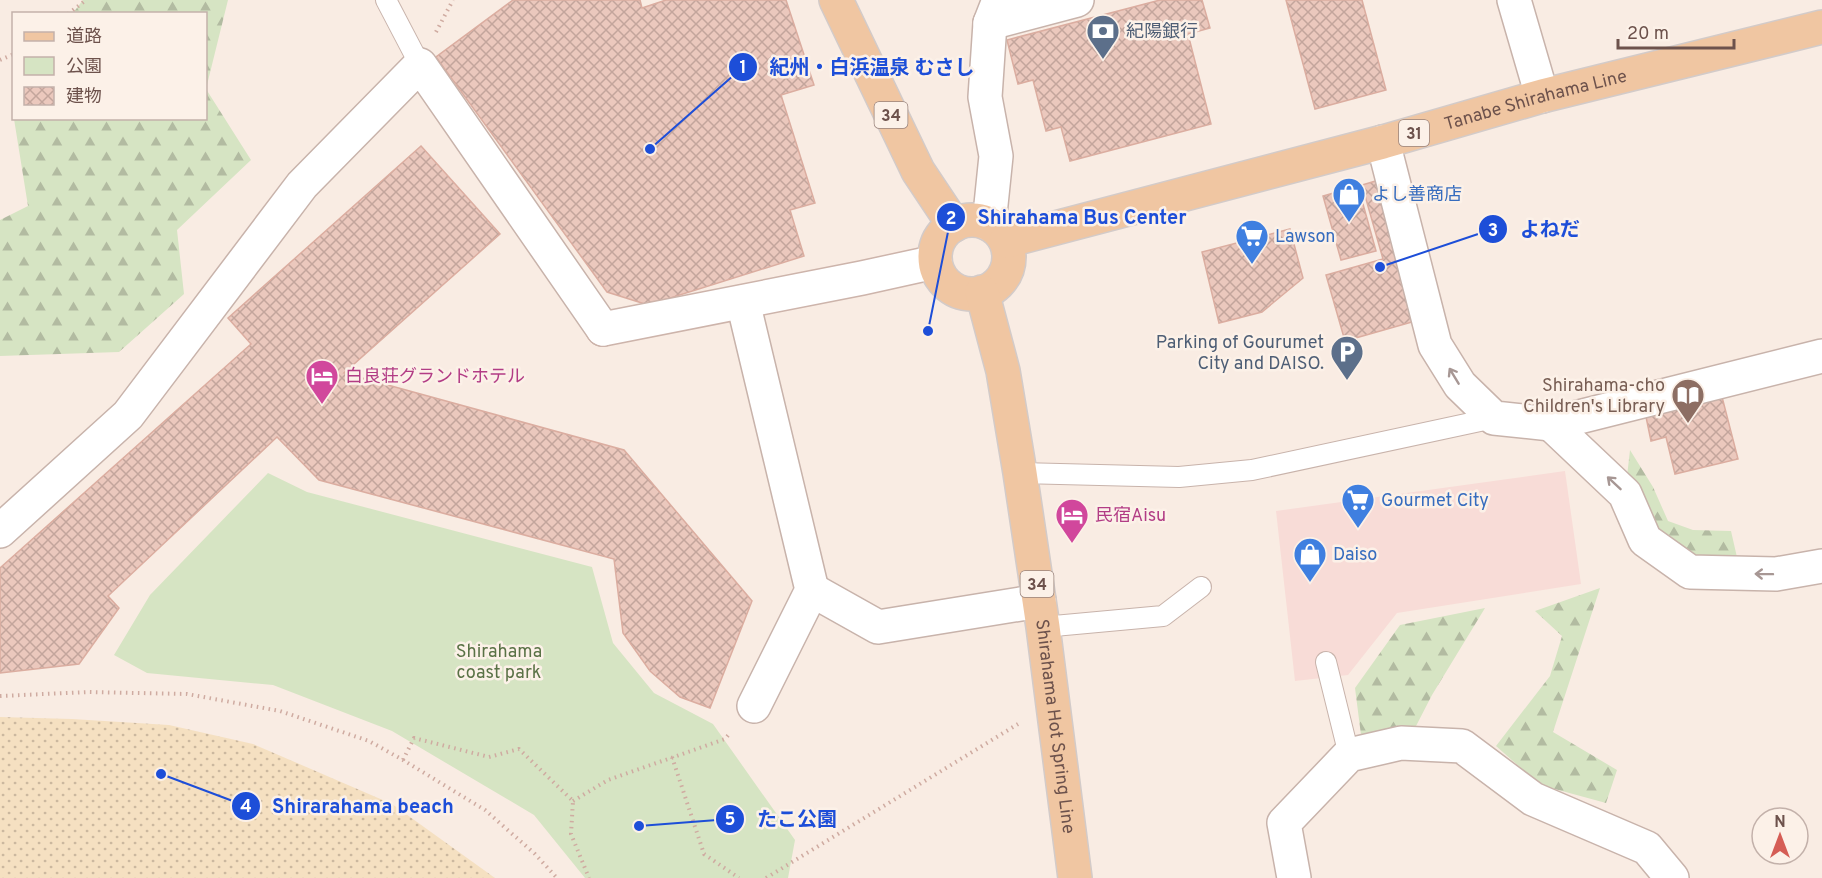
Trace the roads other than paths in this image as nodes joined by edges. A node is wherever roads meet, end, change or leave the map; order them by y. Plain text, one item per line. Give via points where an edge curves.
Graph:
1 (386, 0) edge
2 (836, 0) edge
3 (1077, 0) edge
4 (1514, 0) edge
5 (994, 11) edge
6 (1822, 27) edge
7 (420, 65) junction
8 (1542, 96) junction
9 (1383, 142) junction
10 (954, 225) junction
11 (997, 233) junction
12 (935, 262) junction
13 (982, 292) junction
14 (743, 302) junction
15 (1822, 356) edge
16 (1494, 418) junction
17 (1551, 424) junction
18 (1020, 473) junction
19 (0, 531) edge
20 (1822, 566) edge
21 (1201, 586) dead end
22 (812, 590) junction
23 (1041, 614) junction
24 (1326, 662) dead end
25 (754, 706) road end
26 (1348, 755) junction
27 (1075, 878) edge
28 (1294, 878) edge
29 (1672, 878) edge

1 - 7 lane
2 - 10 main road, 34 via 918,171
3 - 5 street
4 - 8 street
5 - 11 street via 986,98 996,156 993,196
6 - 8 main road, Tanabe Shirahama Line / 31
7 - 14 street via 603,329
7 - 19 street via 302,185 128,415
8 - 9 main road, Tanabe Shirahama Line / 31
9 - 11 main road, Tanabe Shirahama Line / 31
16 -> 9 street via 1460,385 1435,345
10 - 11 main road via 978,220
10 - 12 main road via 939,241
11 - 13 main road via 1009,252 1009,262 1006,273 992,288
12 - 13 main road via 952,288
12 - 14 street
13 - 18 main road, Shirahama Hot Spring Line / 34 via 1002,371
14 - 22 street
15 - 17 street
16 - 17 street
16 - 18 lane via 1252,470 1179,477
20 -> 17 street via 1776,574 1690,572 1645,540 1625,494
18 - 23 main road, Shirahama Hot Spring Line / 34
21 - 23 lane via 1163,616
22 - 23 street via 878,627
22 - 25 street
23 - 27 main road, Shirahama Hot Spring Line / 34
24 - 26 lane
26 - 28 street via 1284,823
26 - 29 street via 1401,743 1462,746 1533,799 1647,848

